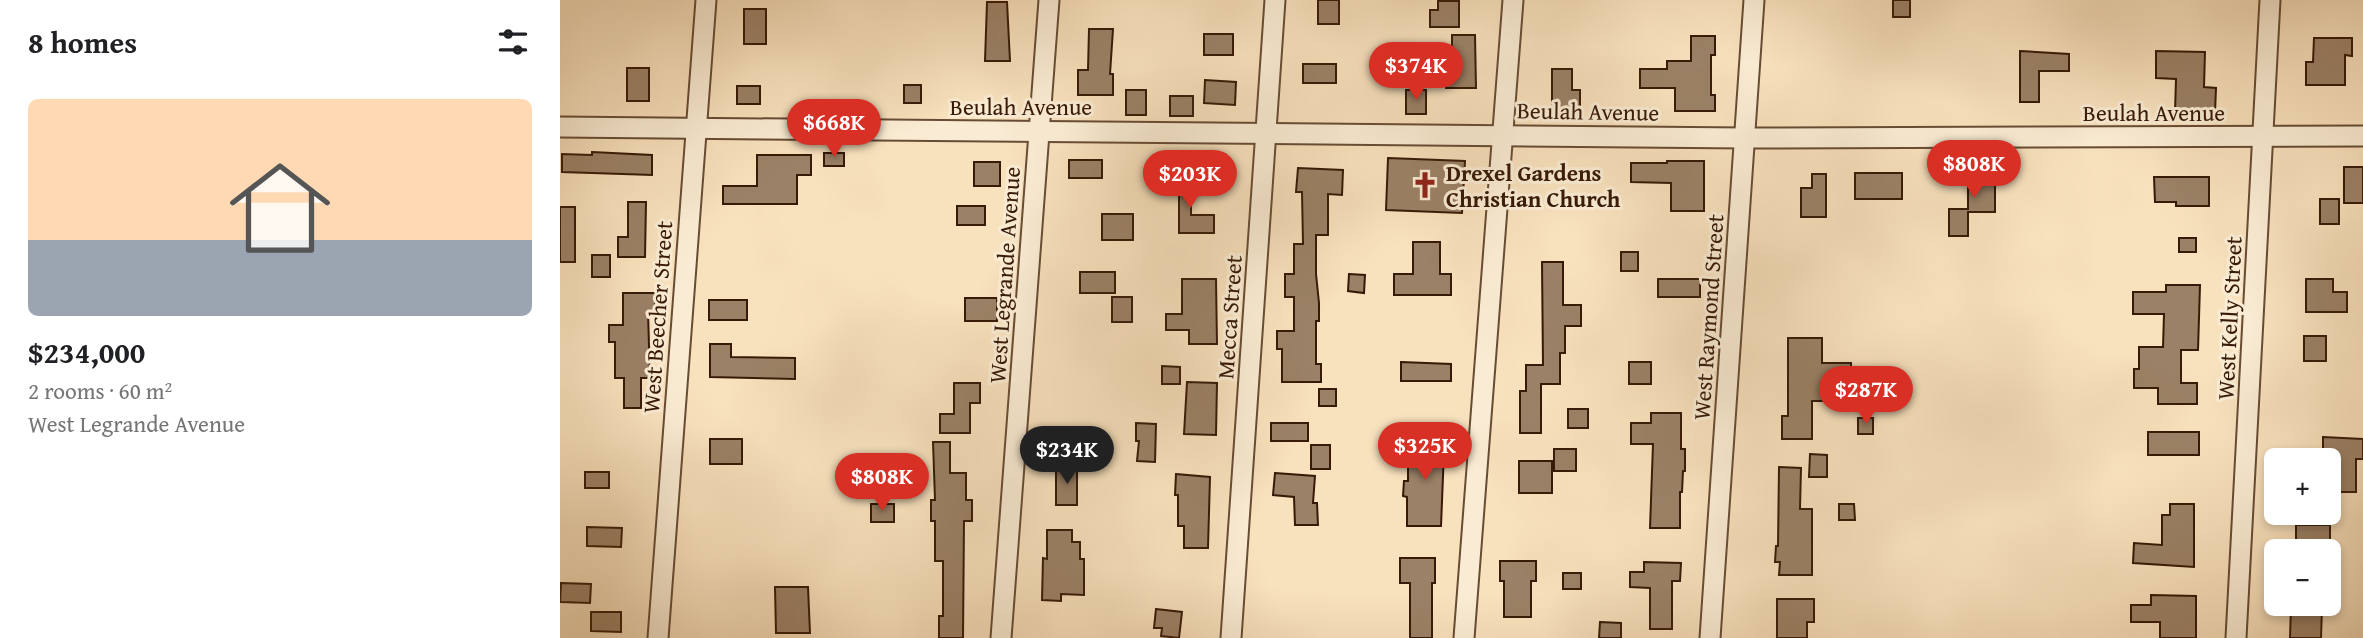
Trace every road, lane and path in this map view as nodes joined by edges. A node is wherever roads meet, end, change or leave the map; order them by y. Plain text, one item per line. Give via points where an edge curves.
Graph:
1 (706, 0) edge
2 (1049, 0) edge
3 (1275, 0) edge
4 (1513, 0) edge
5 (1754, 0) edge
6 (2270, 0) edge
7 (560, 127) edge
8 (696, 128) junction
9 (1040, 130) junction
10 (1266, 132) junction
11 (1503, 134) junction
12 (2363, 136) edge
13 (2264, 137) junction
14 (1745, 138) junction
15 (658, 638) edge
16 (1002, 638) edge
17 (1231, 638) edge
18 (1464, 638) edge
19 (1710, 638) edge
20 (2236, 638) edge

1 - 8 street, West Beecher Street
2 - 9 street, West Legrande Avenue
3 - 10 street, Mecca Street
4 - 11 street
5 - 14 street, West Raymond Street
6 - 13 street, West Kelly Street
7 - 8 street, Beulah Avenue
8 - 9 street, Beulah Avenue
8 - 15 street, West Beecher Street
9 - 10 street, Beulah Avenue
9 - 16 street, West Legrande Avenue
10 - 11 street, Beulah Avenue
10 - 17 street, Mecca Street
11 - 14 street, Beulah Avenue
11 - 18 street
12 - 13 street, Beulah Avenue
13 - 14 street, Beulah Avenue
13 - 20 street, West Kelly Street
14 - 19 street, West Raymond Street

